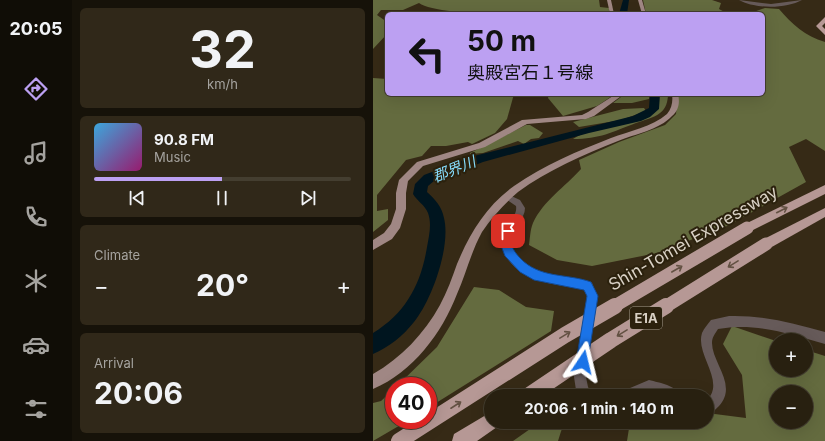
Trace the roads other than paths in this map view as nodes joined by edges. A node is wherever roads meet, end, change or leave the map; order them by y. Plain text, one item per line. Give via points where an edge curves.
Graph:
1 (609, 0) edge
2 (640, 0) edge
3 (741, 0) edge
4 (800, 0) edge
5 (612, 12) edge
6 (643, 12) edge
7 (825, 19) edge
8 (825, 33) edge
9 (618, 96) edge
10 (675, 96) edge
11 (825, 188) edge
12 (507, 197) junction
13 (825, 212) edge
14 (373, 246) edge
15 (825, 338) edge
16 (373, 382) edge
17 (538, 389) edge
18 (582, 389) edge
19 (643, 389) edge
20 (659, 389) edge
21 (714, 403) edge
22 (484, 426) edge
23 (399, 441) edge
24 (461, 441) edge

1 - 5 main road
2 - 6 main road
3 - 4 street via 770,5
7 - 8 highway via 819,26
9 - 14 main road via 583,117 525,122 482,145 421,164 404,180 401,209 396,225 388,236
10 - 12 main road via 673,112 660,122 561,164
23 -> 11 highway, Shin-Tomei Expressway / E1A, bridge via 565,335 747,228
12 - 16 main road via 492,211 469,244 451,295 431,332 413,353
12 - 18 street via 518,203 521,208 520,214 508,231 505,243 515,260 534,275 587,286 592,296 580,377
13 -> 17 highway, E1A, bridge via 766,244 611,340
15 - 21 street via 785,326 740,321 711,327 705,339 721,385
19 - 20 street via 649,386
22 - 24 highway

